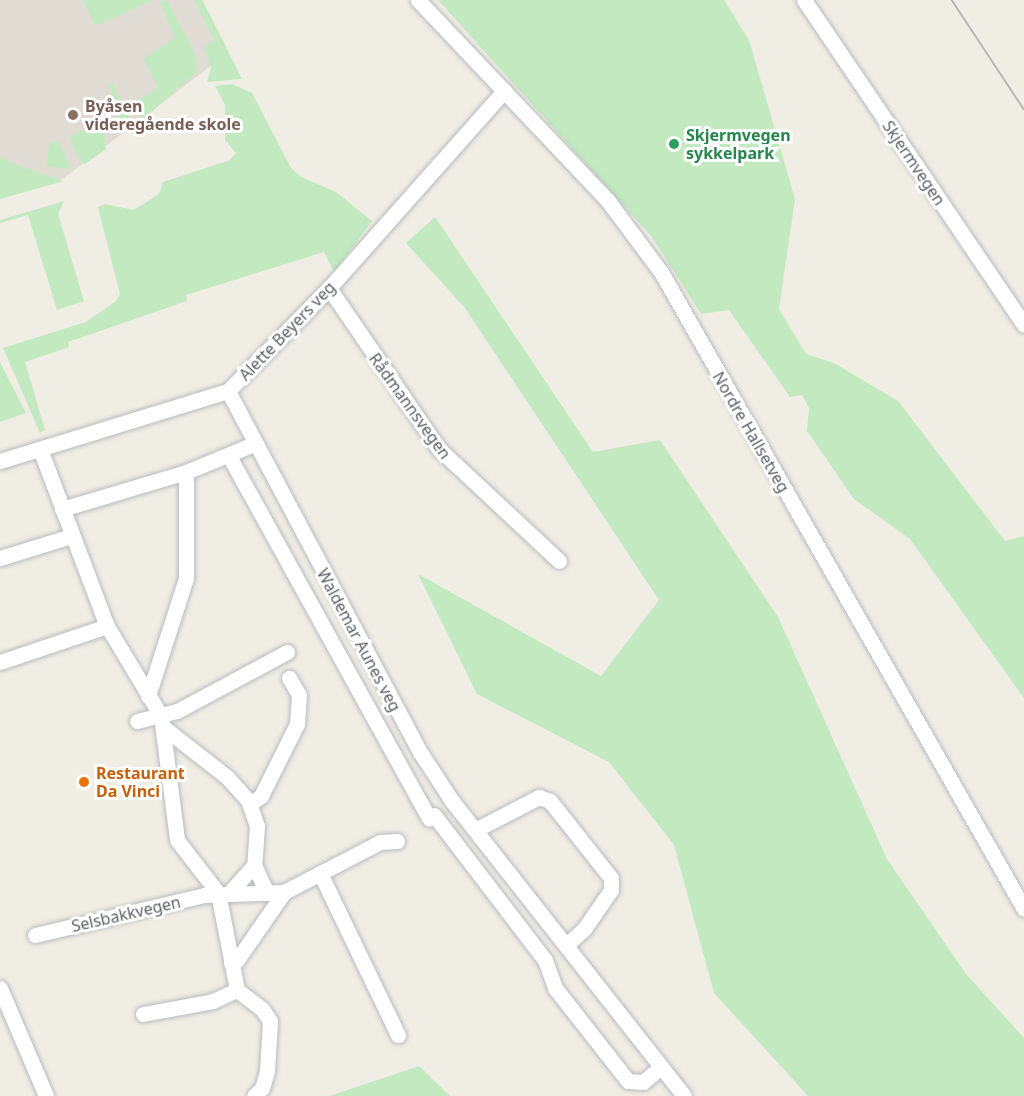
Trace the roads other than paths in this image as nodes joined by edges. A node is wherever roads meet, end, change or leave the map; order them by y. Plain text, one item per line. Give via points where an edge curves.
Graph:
1 (418, 0) edge
2 (804, 0) edge
3 (504, 91) junction
4 (329, 288) junction
5 (1024, 325) edge
6 (228, 391) junction
7 (254, 444) junction
8 (40, 449) junction
9 (229, 456) junction
10 (0, 462) edge
11 (186, 472) junction
12 (62, 509) junction
13 (70, 536) junction
14 (0, 558) edge
15 (559, 561) dead end
16 (107, 626) junction
17 (287, 652) dead end
18 (0, 662) edge
19 (289, 678) dead end
20 (148, 696) junction
21 (137, 721) dead end
22 (162, 722) junction
23 (250, 804) junction
24 (475, 830) junction
25 (397, 841) dead end
26 (254, 865) junction
27 (320, 873) junction
28 (267, 892) junction
29 (284, 892) junction
30 (224, 893) junction
31 (1024, 909) edge
32 (35, 935) dead end
33 (566, 945) junction
34 (231, 963) junction
35 (0, 988) edge
36 (237, 990) junction
37 (143, 1014) dead end
38 (398, 1035) dead end
39 (662, 1067) junction
40 (46, 1096) edge
41 (254, 1096) edge
42 (684, 1096) edge

1 - 3 street, Nordre Hallsetveg
2 - 5 street, Skjermvegen
3 - 4 street, Alette Beyers veg
3 - 31 street, Nordre Hallsetveg via 608,201 661,272
4 - 6 street, Alette Beyers veg
4 - 15 street, Rådmannsvegen via 439,449
6 - 7 street, Waldemar Aunes veg
6 - 8 street, Alette Beyers veg
7 - 9 street
7 - 24 street, Waldemar Aunes veg via 420,752
8 - 10 street, Alette Beyers veg
8 - 12 street
9 - 11 street
9 - 39 street, Waldemar Aunes veg via 431,816 545,960 555,988 628,1081 643,1082
11 - 12 street
11 - 20 street via 186,578
12 - 13 street
13 - 14 street
13 - 16 street
16 - 18 street
16 - 20 street
17 - 22 street
19 - 23 street via 299,695 297,724 261,796
20 - 22 street
21 - 22 street
22 - 23 street via 227,777
22 - 30 street via 177,840
23 - 26 street via 257,826
24 - 33 street, Waldemar Aunes veg
24 - 33 street via 539,797 550,801 611,878 611,890 584,929
25 - 27 street, Selsbakkvegen via 380,842
26 - 28 street
26 - 30 street
27 - 29 street, Selsbakkvegen
27 - 38 street
28 - 29 street, Selsbakkvegen
28 - 30 street, Selsbakkvegen
29 - 34 street via 237,960
30 - 32 street, Selsbakkvegen
30 - 34 street
33 - 39 street, Waldemar Aunes veg
34 - 36 street
35 - 40 street
36 - 37 street via 213,1001
36 - 41 street via 262,1009 272,1031 267,1071 262,1088
39 - 42 street, Waldemar Aunes veg

